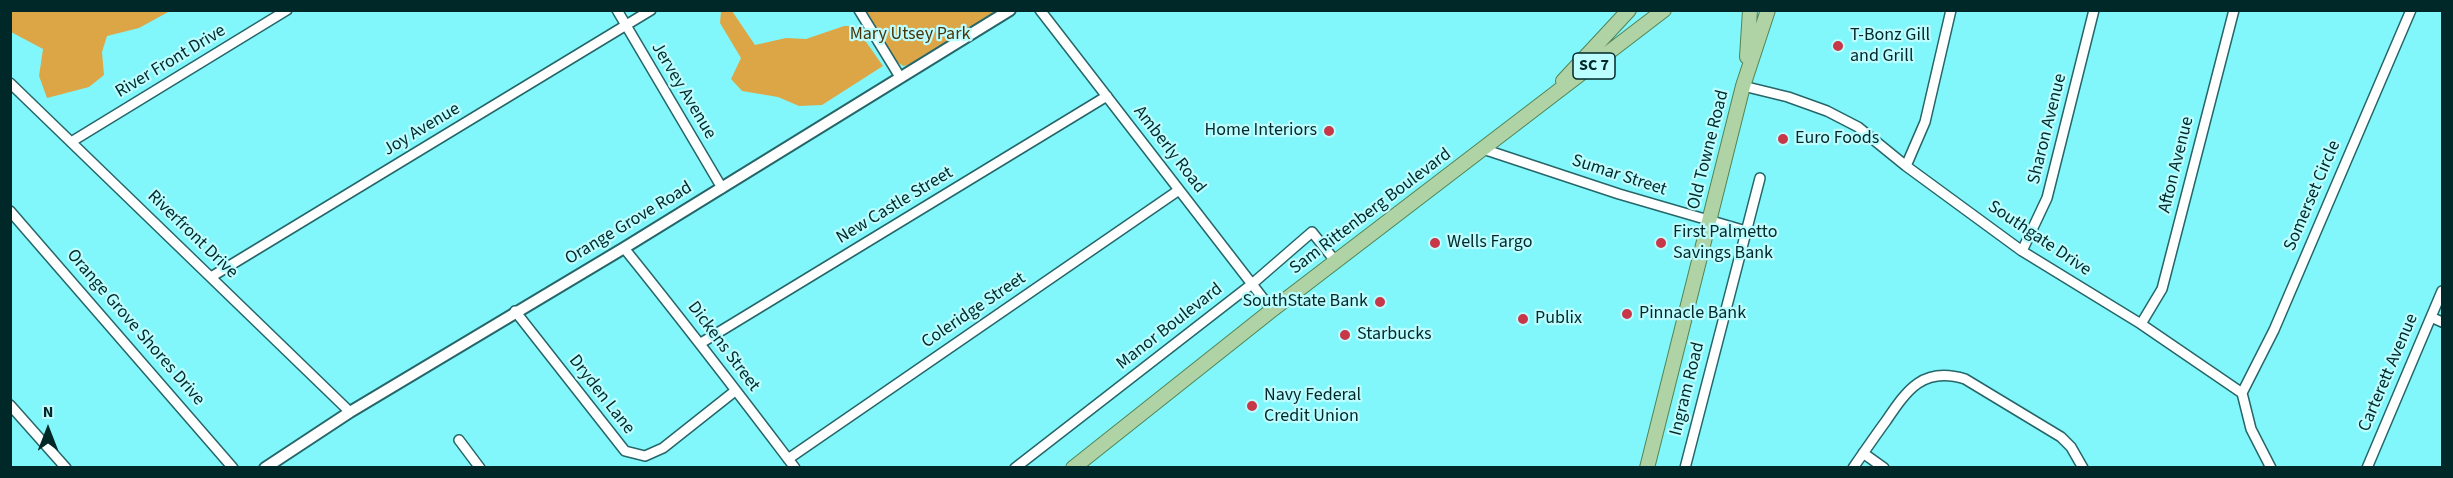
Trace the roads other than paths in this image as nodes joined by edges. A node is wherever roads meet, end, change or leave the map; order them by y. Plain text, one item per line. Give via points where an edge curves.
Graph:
1 (287, 10) edge
2 (617, 10) edge
3 (651, 10) edge
4 (858, 10) edge
5 (1010, 10) edge
6 (1040, 10) edge
7 (1629, 10) edge
8 (1750, 10) edge
9 (1768, 10) edge
10 (1951, 10) edge
11 (2094, 10) edge
12 (2234, 10) edge
13 (2411, 10) edge
14 (1659, 14) edge
15 (625, 26) junction
16 (900, 77) junction
17 (10, 82) edge
18 (1743, 86) junction
19 (1107, 96) junction
20 (1522, 120) junction
21 (71, 142) junction
22 (1484, 149) junction
23 (1906, 166) junction
24 (1760, 178) dead end
25 (722, 188) junction
26 (1179, 190) junction
27 (10, 211) edge
28 (1710, 221) junction
29 (1746, 231) junction
30 (624, 248) junction
31 (2022, 251) junction
32 (1336, 262) junction
33 (211, 277) junction
34 (1252, 284) junction
35 (2442, 291) edge
36 (1272, 310) junction
37 (515, 311) junction
38 (2431, 317) junction
39 (2442, 322) edge
40 (2141, 324) junction
41 (701, 343) junction
42 (735, 391) junction
43 (2242, 393) junction
44 (10, 405) edge
45 (350, 412) junction
46 (459, 440) dead end
47 (1863, 453) junction
48 (788, 459) junction
49 (66, 468) edge
50 (234, 468) edge
51 (265, 468) edge
52 (480, 468) edge
53 (795, 468) edge
54 (1015, 468) edge
55 (1073, 468) edge
56 (1647, 468) edge
57 (1685, 468) edge
58 (1853, 468) edge
59 (1884, 468) edge
60 (2083, 468) edge
61 (2271, 468) edge
62 (2367, 468) edge

1 - 21 street, River Front Drive
2 - 15 street, Jervey Avenue
3 - 15 street, Joy Avenue
4 - 16 street
5 - 16 street, Orange Grove Road
6 - 19 street, Amberly Road
7 - 20 main road, Sam Rittenberg Boulevard / SC 7
8 - 18 main road, Old Towne Road
9 - 18 main road, Old Towne Road
10 - 23 street via 1925,122
11 - 31 street, Sharon Avenue via 2047,198
12 - 40 street, Afton Avenue via 2162,289
13 - 43 street, Somerset Circle via 2274,330
14 - 20 main road, Sam Rittenberg Boulevard / SC 7
15 - 25 street, Jervey Avenue
15 - 33 street, Joy Avenue
16 - 25 street, Orange Grove Road
17 - 21 street, Riverfront Drive
18 - 23 street, Southgate Drive via 1827,111 1858,127
18 - 28 main road, Old Towne Road
19 - 26 street, Amberly Road
19 - 41 street, New Castle Street
20 - 22 main road, Sam Rittenberg Boulevard / SC 7
21 - 33 street, Riverfront Drive
22 - 28 street, Sumar Street
22 - 32 main road, Sam Rittenberg Boulevard / SC 7
23 - 31 street, Southgate Drive
24 - 29 street, Ingram Road
25 - 30 street, Orange Grove Road
26 - 34 street, Amberly Road
26 - 48 street, Coleridge Street
27 - 50 street, Orange Grove Shores Drive
28 - 29 street, Sumar Street
28 - 56 main road, Old Towne Road
29 - 57 street, Ingram Road
30 - 37 street, Orange Grove Road
30 - 41 street, Dickens Street
31 - 40 street, Southgate Drive
32 - 34 street, Manor Boulevard via 1312,232
32 - 36 main road, Sam Rittenberg Boulevard / SC 7
33 - 45 street, Riverfront Drive
34 - 36 street, Amberly Road
34 - 54 street, Manor Boulevard
35 - 38 street, Carterett Avenue
36 - 55 main road, Sam Rittenberg Boulevard / SC 7
37 - 42 street, Dryden Lane via 625,451 645,456 663,448
37 - 45 street, Orange Grove Road
38 - 39 street
38 - 62 street, Carterett Avenue
40 - 43 street, Southgate Drive
41 - 42 street, Dickens Street
42 - 48 street, Dickens Street
43 - 61 street via 2251,429
44 - 49 street
45 - 51 street, Orange Grove Road
46 - 52 street
47 - 58 street
47 - 59 street
47 - 60 street via 1907,390 1938,375 1953,375 2061,437
48 - 53 street, Dickens Street

